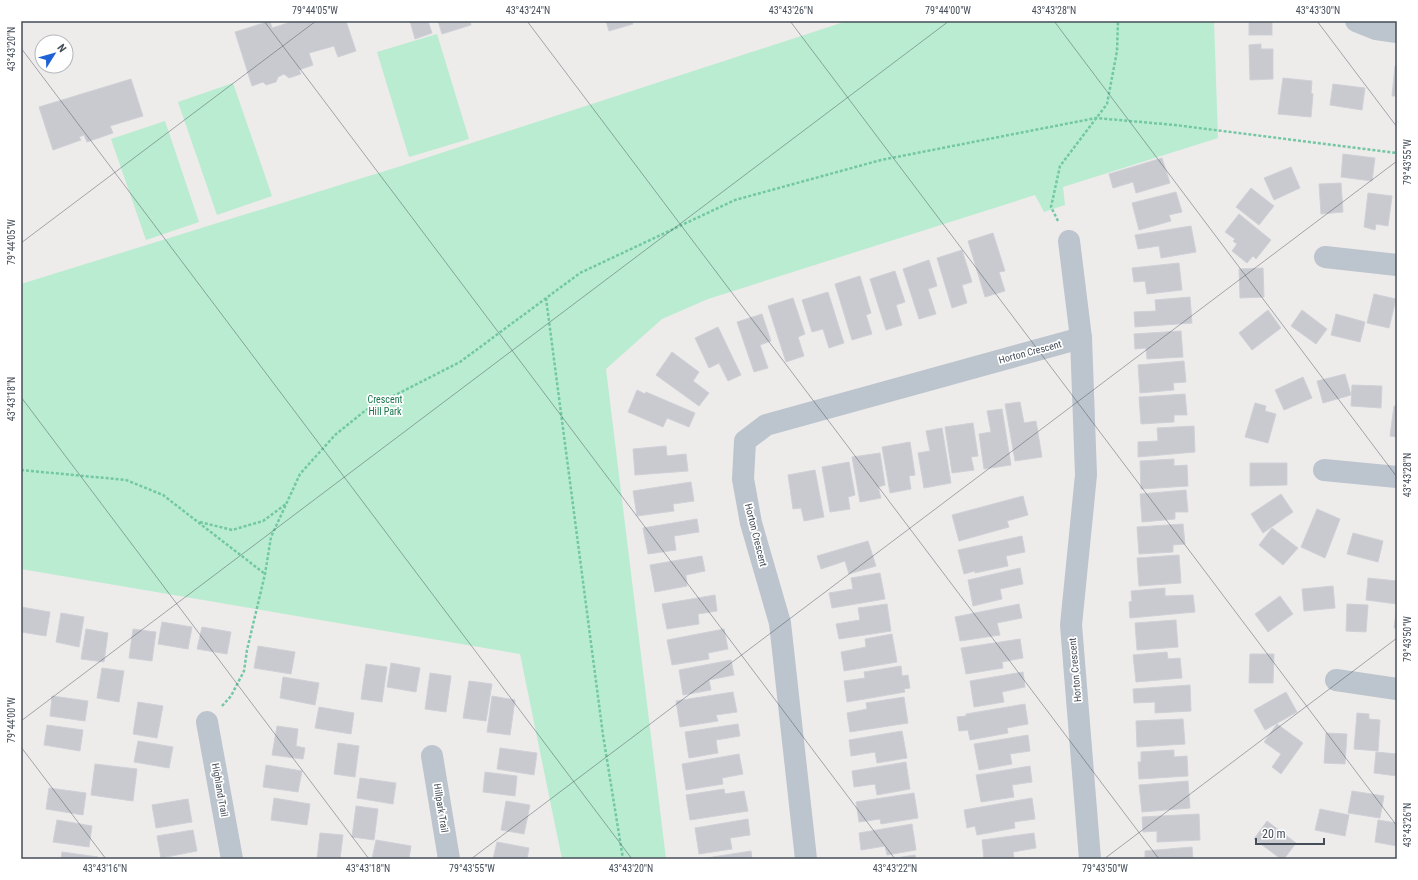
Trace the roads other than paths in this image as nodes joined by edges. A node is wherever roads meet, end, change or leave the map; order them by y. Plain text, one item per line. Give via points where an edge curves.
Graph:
1 (1356, 21) edge
2 (1397, 32) edge
3 (1069, 241) road end
4 (1325, 257) dead end
5 (1397, 265) edge
6 (1082, 338) junction
7 (1324, 470) dead end
8 (1397, 477) edge
9 (1336, 680) dead end
10 (1397, 689) edge
11 (207, 722) road end
12 (432, 756) dead end
13 (232, 859) edge
14 (449, 859) edge
15 (806, 859) edge
16 (1090, 859) edge

1 - 2 street via 1376,29
3 - 6 street, Horton Crescent
4 - 5 street
6 - 15 street, Horton Crescent via 766,425 745,441 744,479 751,523 780,623
6 - 16 street, Horton Crescent via 1086,475 1071,625
7 - 8 street
9 - 10 street
11 - 13 street, Highland Trail
12 - 14 street, Hillpark Trail

